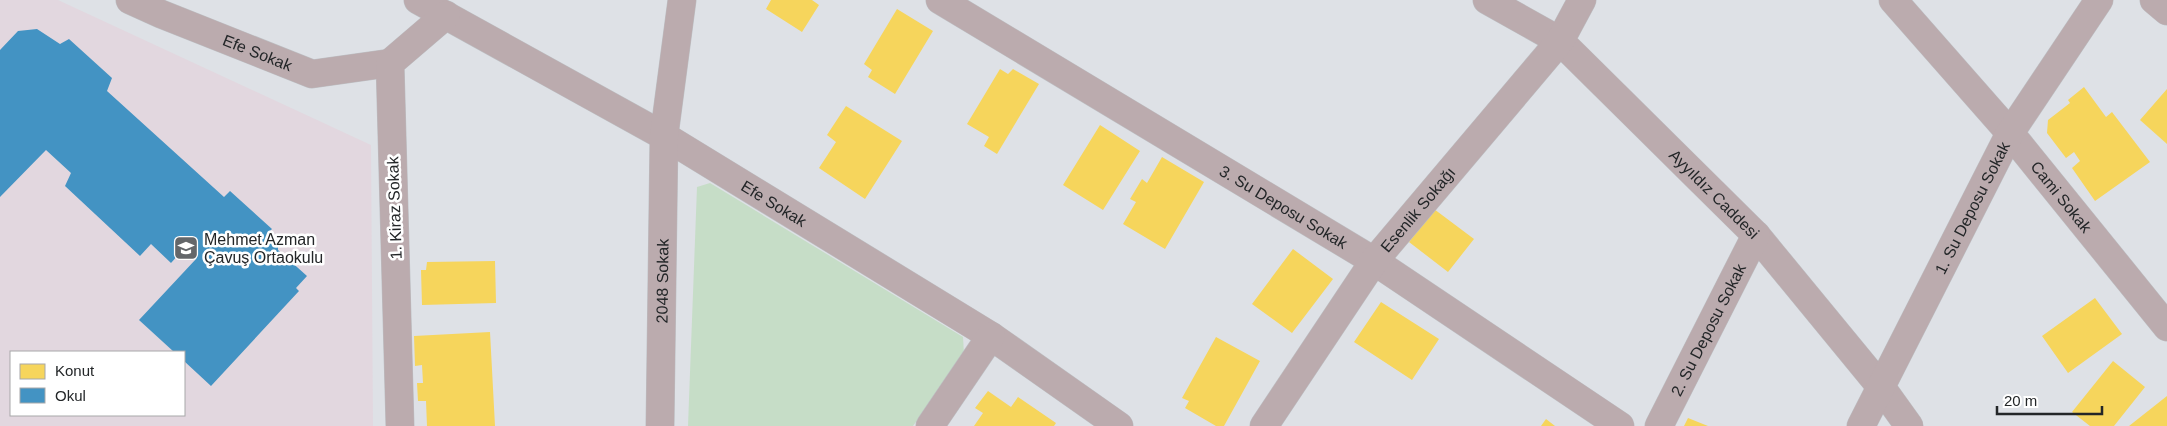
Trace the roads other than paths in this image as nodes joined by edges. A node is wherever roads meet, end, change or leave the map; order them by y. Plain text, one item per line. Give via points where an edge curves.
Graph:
1 (130, 0) edge
2 (418, 0) edge
3 (682, 0) edge
4 (940, 0) edge
5 (1486, 0) edge
6 (1582, 0) edge
7 (1893, 0) edge
8 (2099, 0) edge
9 (2154, 0) edge
10 (163, 7) edge
11 (2167, 11) edge
12 (446, 15) junction
13 (1560, 41) junction
14 (390, 62) junction
15 (2010, 134) junction
16 (664, 136) junction
17 (1756, 235) junction
18 (1374, 261) junction
19 (2165, 320) edge
20 (991, 336) junction
21 (1881, 387) junction
22 (400, 426) edge
23 (660, 426) edge
24 (930, 426) edge
25 (1119, 426) edge
26 (1264, 426) edge
27 (1620, 426) edge
28 (1659, 426) edge
29 (1861, 426) edge
30 (1909, 426) edge

1 - 10 street, Efe Sokak
2 - 12 street, Efe Sokak
3 - 16 street, 2048 Sokak
4 - 18 street, 3. Su Deposu Sokak
5 - 13 street, Ayyıldız Caddesi
6 - 13 street, Esenlik Sokağı
7 - 15 street, Cami Sokak
8 - 15 street, 1. Su Deposu Sokak
9 - 11 street
10 - 14 street, Efe Sokak via 312,74
12 - 14 street
12 - 16 street, Efe Sokak
13 - 17 street, Ayyıldız Caddesi
13 - 18 street, Esenlik Sokağı
14 - 22 street, 1. Kiraz Sokak
15 - 19 street, Cami Sokak
15 - 21 street, 1. Su Deposu Sokak
16 - 20 street, Efe Sokak
16 - 23 street, 2048 Sokak
17 - 21 street, Ayyıldız Caddesi
17 - 28 street, 2. Su Deposu Sokak
18 - 26 street, Esenlik Sokağı
18 - 27 street, 3. Su Deposu Sokak
20 - 24 street
20 - 25 street, Efe Sokak
21 - 29 street, 1. Su Deposu Sokak
21 - 30 street, Ayyıldız Caddesi

